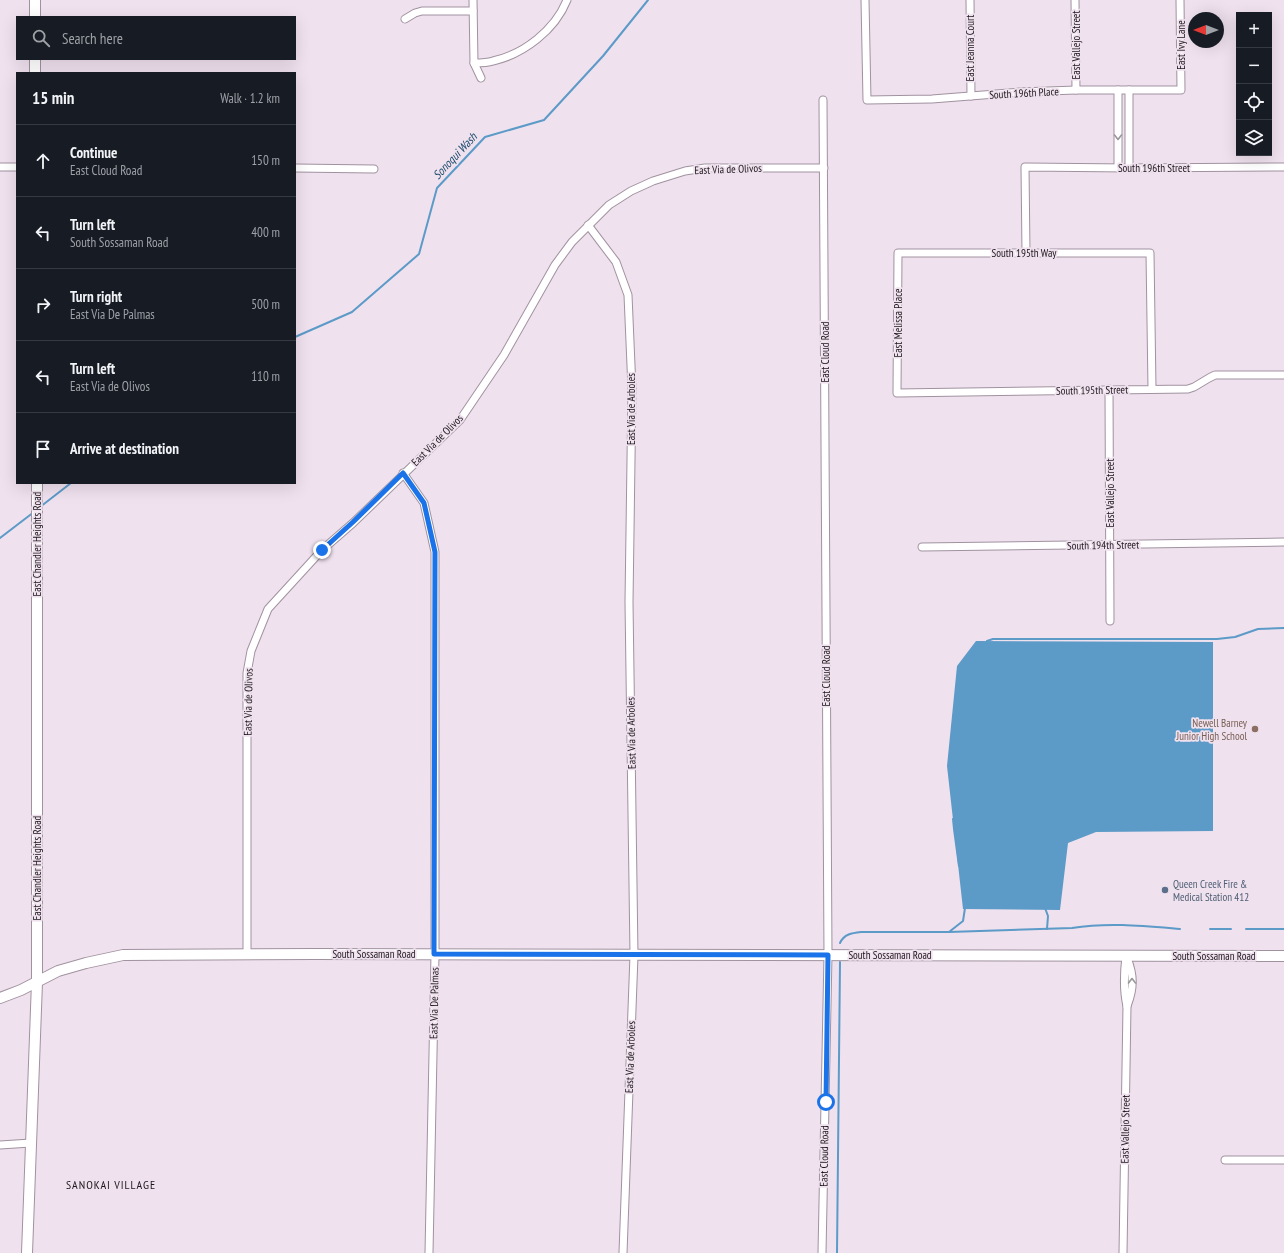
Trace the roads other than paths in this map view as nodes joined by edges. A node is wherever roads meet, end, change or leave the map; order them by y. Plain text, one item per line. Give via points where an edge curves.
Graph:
1 (35, 0) edge
2 (473, 0) edge
3 (568, 0) edge
4 (865, 0) edge
5 (970, 0) edge
6 (1075, 0) edge
7 (1180, 0) edge
8 (473, 11) junction
9 (35, 16) edge
10 (405, 19) dead end
11 (35, 60) edge
12 (474, 64) junction
13 (35, 72) edge
14 (481, 78) dead end
15 (1076, 90) junction
16 (1118, 90) junction
17 (1129, 90) junction
18 (1181, 90) joint
19 (970, 96) junction
20 (823, 100) dead end
21 (1118, 113) junction
22 (1129, 113) junction
23 (0, 167) edge
24 (16, 167) edge
25 (1284, 167) edge
26 (296, 168) edge
27 (824, 168) junction
28 (1118, 168) junction
29 (1129, 168) junction
30 (374, 169) dead end
31 (588, 225) junction
32 (898, 253) joint
33 (1026, 253) junction
34 (1284, 375) edge
35 (1109, 389) junction
36 (1152, 389) junction
37 (897, 392) joint
38 (403, 473) junction
39 (38, 484) edge
40 (1284, 542) edge
41 (1110, 545) junction
42 (922, 547) dead end
43 (1110, 621) dead end
44 (247, 954) junction
45 (434, 954) junction
46 (634, 955) junction
47 (828, 955) junction
48 (1126, 956) junction
49 (1284, 956) edge
50 (38, 982) junction
51 (0, 998) edge
52 (31, 1142) junction
53 (0, 1145) edge
54 (1225, 1160) dead end
55 (1284, 1160) edge
56 (27, 1253) edge
57 (429, 1253) edge
58 (623, 1253) edge
59 (822, 1253) edge
60 (1123, 1253) edge

1 - 9 main road
2 - 8 street
3 - 12 street via 545,32 532,43 492,62
4 - 19 street, South 196th Place via 867,100 932,100
5 - 19 street, East Jeanna Court
6 - 15 street, East Vallejo Street
7 - 18 street, East Ivy Lane
8 - 10 street via 422,11
8 - 12 street
11 - 13 main road
12 - 14 street
15 - 16 street, South 196th Place
15 - 19 street, South 196th Place
16 - 17 street, South 196th Place
16 - 21 street
17 - 18 street, South 196th Place
17 - 22 street
20 - 27 street, East Cloud Road
21 - 22 street
21 -> 28 street
22 - 29 street
23 - 24 street
25 - 29 street, South 196th Street
26 - 30 street
27 - 31 street, East Via de Olivos via 705,168 685,171 653,180 632,191 609,205
27 - 47 street, East Cloud Road
28 - 29 street, South 196th Street
28 - 33 street, South 196th Street via 1025,167
31 - 38 street, East Via de Olivos via 555,265 504,355 460,420
31 - 46 street, East Via de Arboles via 616,262 628,295 632,389 629,602
32 - 33 street, South 195th Way
32 - 37 street, East Melissa Place
33 - 36 street, South 195th Way via 1150,253
34 - 36 street, South 195th Street via 1215,376 1188,389
35 - 36 street, South 195th Street
35 - 37 street, South 195th Street
35 - 41 street, East Vallejo Street
38 - 44 street, East Via de Olivos via 322,550 268,608 251,651 247,673
38 - 45 street, East Via De Palmas via 424,503 435,552
39 - 50 main road, East Chandler Heights Road
40 - 41 street, South 194th Street
41 - 42 street, South 194th Street
41 - 43 street, East Vallejo Street
44 - 45 main road, South Sossaman Road
44 - 50 main road, South Sossaman Road via 116,956 58,971
45 - 46 main road, South Sossaman Road
45 - 57 street, East Via De Palmas
46 - 47 main road, South Sossaman Road
46 - 58 street, East Via de Arboles
47 - 48 main road, South Sossaman Road
47 - 59 street, East Cloud Road
48 - 49 main road, South Sossaman Road
48 - 60 street, East Vallejo Street via 1132,971 1132,994 1127,1006
50 - 51 main road, South Sossaman Road
50 - 52 main road, East Chandler Heights Road
52 - 53 street
52 - 56 main road, East Chandler Heights Road
54 - 55 street

